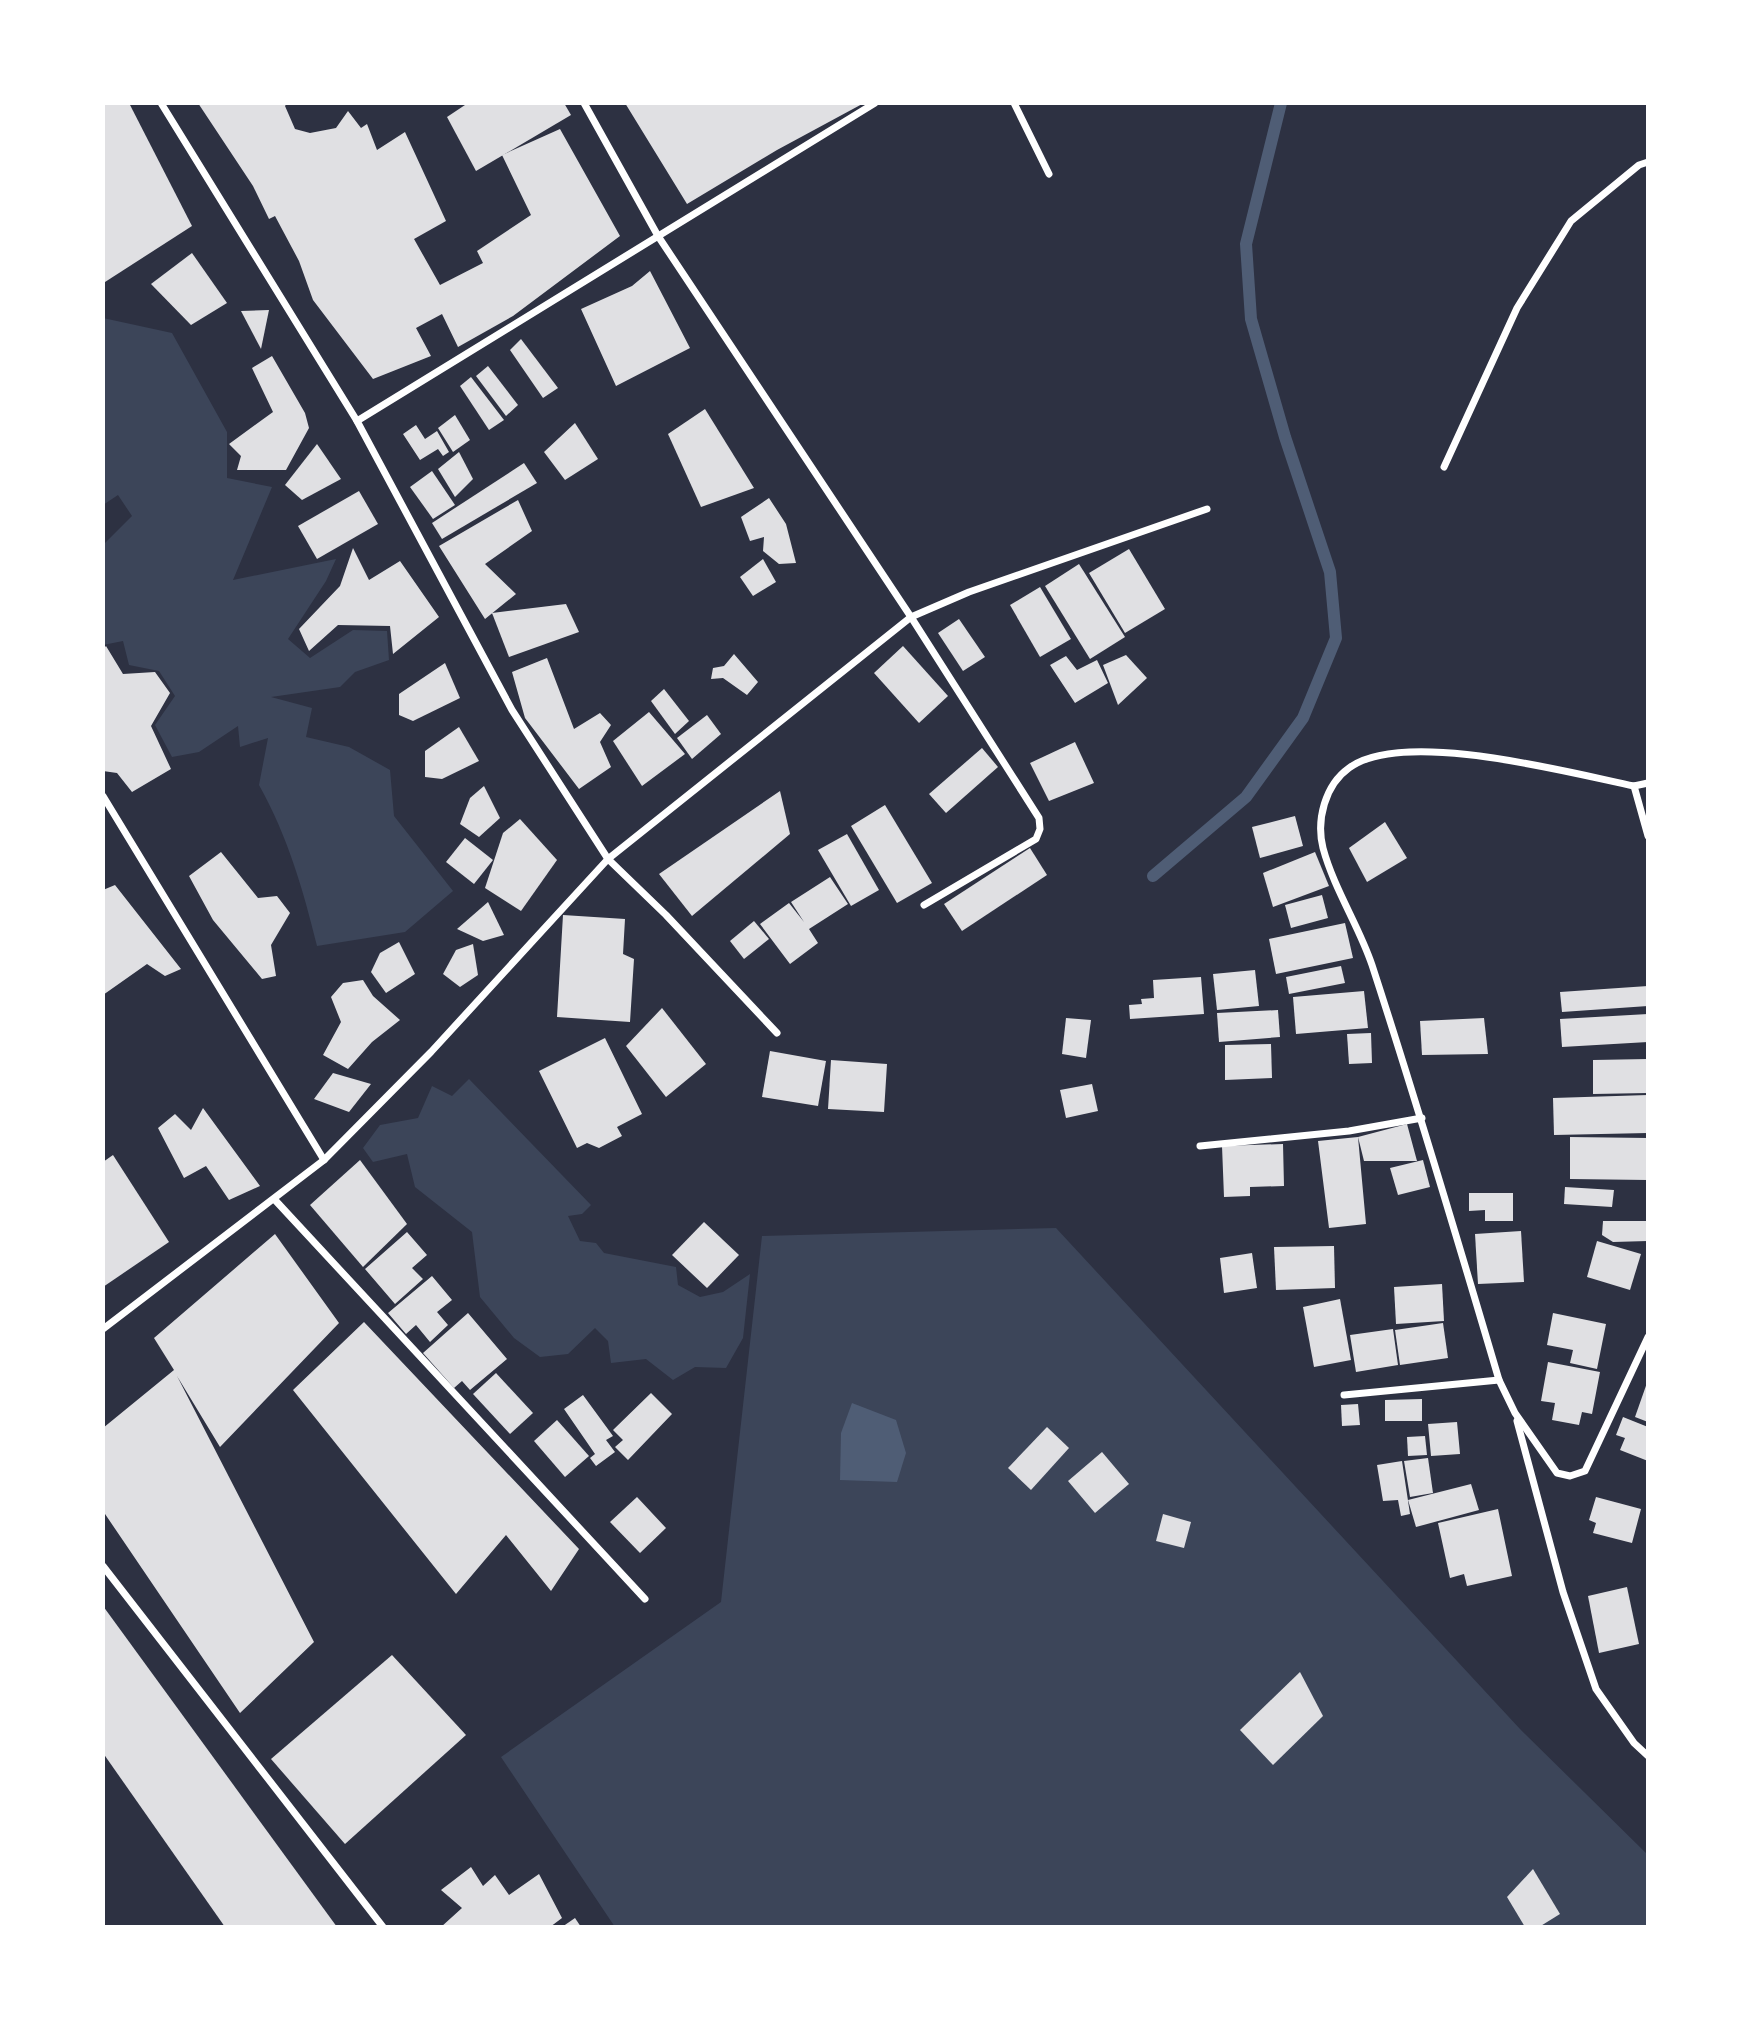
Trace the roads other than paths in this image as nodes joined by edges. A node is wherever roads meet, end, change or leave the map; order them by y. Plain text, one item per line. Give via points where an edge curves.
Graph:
1 (161, 103) edge
2 (584, 103) edge
3 (875, 103) edge
4 (1014, 103) edge
5 (1648, 162) edge
6 (1049, 174) dead end
7 (659, 236) junction
8 (357, 421) junction
9 (1444, 467) dead end
10 (1207, 509) dead end
11 (911, 617) junction
12 (1648, 783) edge
13 (1634, 786) junction
14 (103, 796) edge
15 (1648, 836) edge
16 (608, 859) junction
17 (924, 905) dead end
18 (777, 1033) dead end
19 (1422, 1118) junction
20 (1200, 1146) dead end
21 (324, 1160) junction
22 (275, 1200) junction
23 (103, 1329) edge
24 (1648, 1337) edge
25 (1499, 1380) junction
26 (1344, 1395) dead end
27 (1515, 1413) junction
28 (103, 1566) edge
29 (645, 1598) dead end
30 (1648, 1756) edge
31 (383, 1927) edge

1 - 8 street
2 - 7 street
3 - 7 street
4 - 6 street
5 - 9 street via 1571,221 1517,308
7 - 8 street
7 - 11 street
8 - 16 street via 513,710
10 - 11 street via 969,592
11 - 16 street
11 - 17 street via 1039,818 1040,829 1036,839
12 - 13 street
13 - 15 street
13 - 19 street via 1483,756 1388,753 1349,768 1323,800 1323,847 1368,956
14 - 21 street
16 - 18 street
16 - 21 street via 431,1052
19 - 20 street via 1349,1131
19 - 25 street
21 - 22 street
22 - 23 street
22 - 29 street
24 - 27 street via 1585,1471 1556,1473
25 - 26 street
25 - 27 street
27 - 30 street via 1563,1592 1596,1689 1633,1743
28 - 31 street

